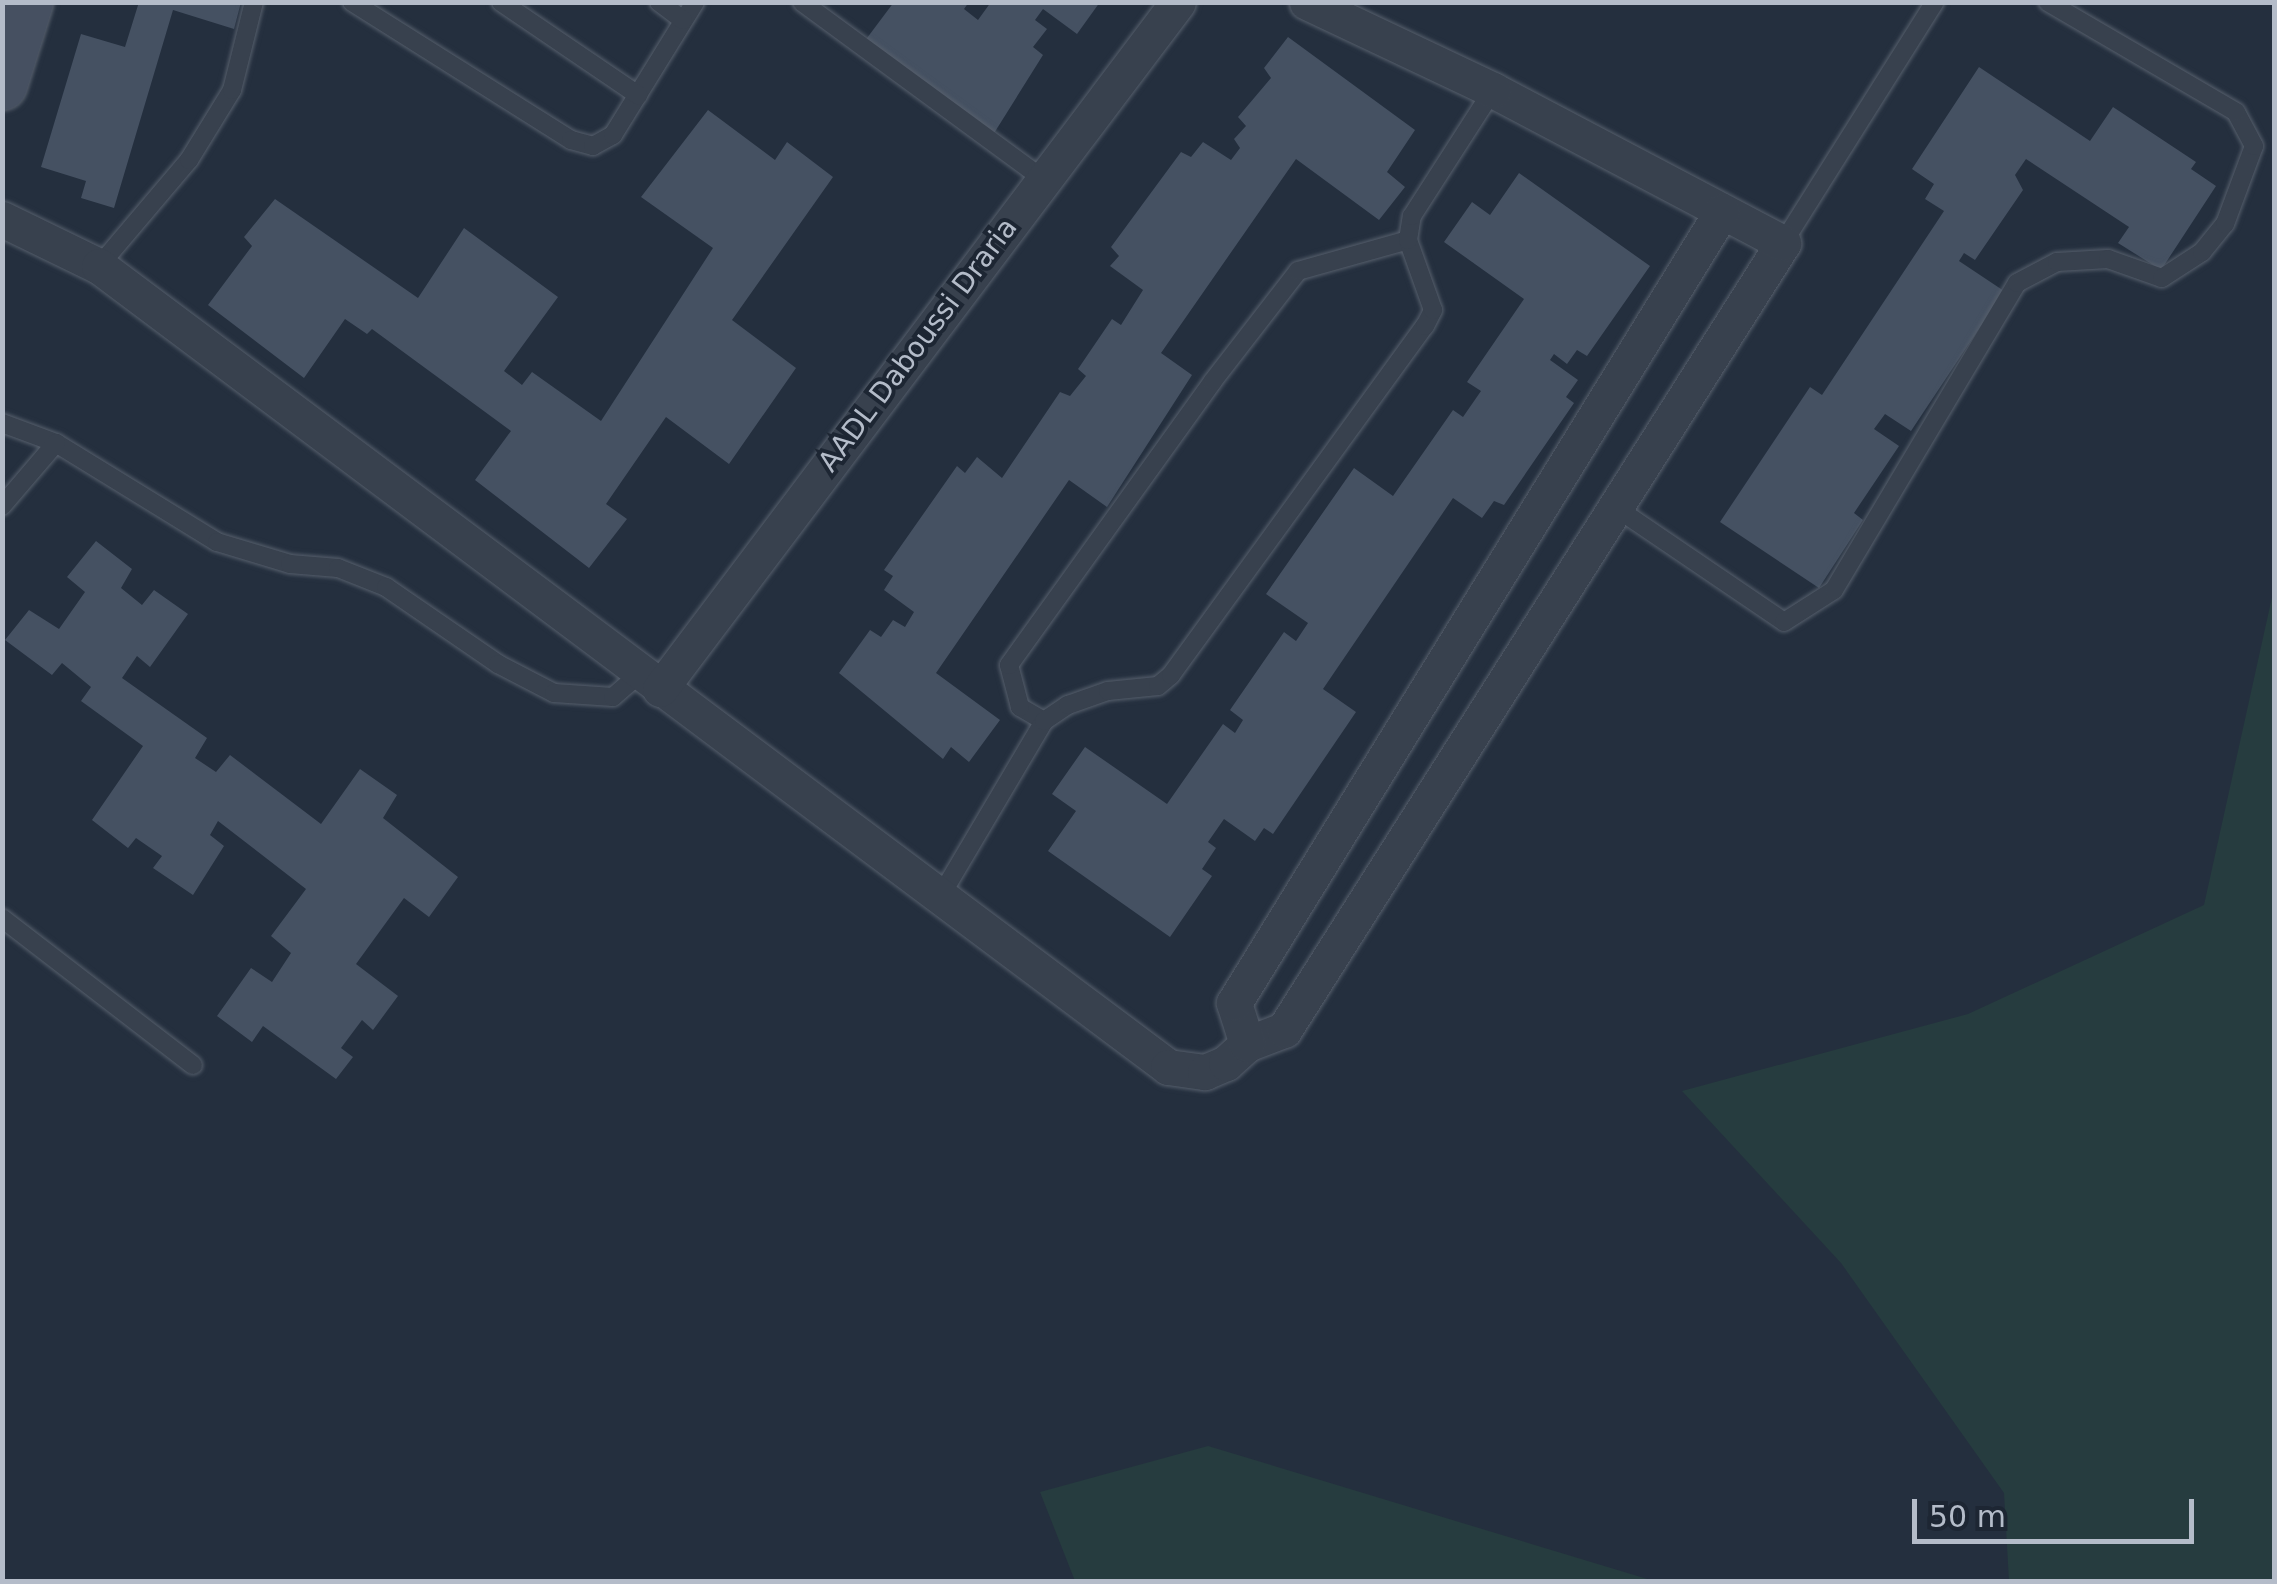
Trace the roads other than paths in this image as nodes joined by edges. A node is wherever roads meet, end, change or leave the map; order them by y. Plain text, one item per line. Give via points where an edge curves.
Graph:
1 (28, 2) edge
2 (254, 2) edge
3 (352, 2) edge
4 (502, 2) edge
5 (659, 2) edge
6 (695, 2) edge
7 (802, 2) edge
8 (1178, 2) edge
9 (1308, 2) edge
10 (1935, 2) edge
11 (2048, 2) edge
12 (682, 20) junction
13 (2, 85) edge
14 (1493, 90) junction
15 (638, 96) junction
16 (1044, 179) junction
17 (1722, 211) junction
18 (2, 218) edge
19 (1408, 240) junction
20 (1783, 243) junction
21 (100, 266) junction
22 (2, 423) edge
23 (56, 443) junction
24 (2, 506) edge
25 (1615, 507) junction
26 (650, 681) junction
27 (1044, 720) junction
28 (940, 897) junction
29 (2, 918) edge
30 (1247, 1044) junction
31 (193, 1064) dead end

1 - 13 street
2 - 21 lane via 232,90 189,160
3 - 15 lane via 571,140 604,143
4 - 15 lane
5 - 12 lane
6 - 12 lane
7 - 16 lane
8 - 16 street, AADL Daboussi Draria
9 - 14 street
10 - 20 lane
11 - 25 lane via 2236,112 2254,146 2225,224 2202,252 2162,278 2108,259 2057,262 2018,283 1834,590 1784,622
12 - 15 lane
14 - 17 street
14 - 19 lane via 1412,216
16 - 26 street, AADL Daboussi Draria
17 - 20 street
17 - 30 street via 1234,1003
18 - 21 street
19 - 27 lane via 1433,310 1171,675 1158,686 1108,691 1068,705
19 - 27 lane via 1298,271 1212,381 1010,665 1020,707
20 - 25 street
21 - 26 street
22 - 23 lane
23 - 24 lane
23 - 26 lane via 218,542 290,564 338,568 386,587 498,664 554,693 614,698
25 - 30 street via 1284,1030
26 - 28 street
27 - 28 lane
28 - 30 street via 1168,1067 1204,1072 1226,1064
29 - 31 lane

